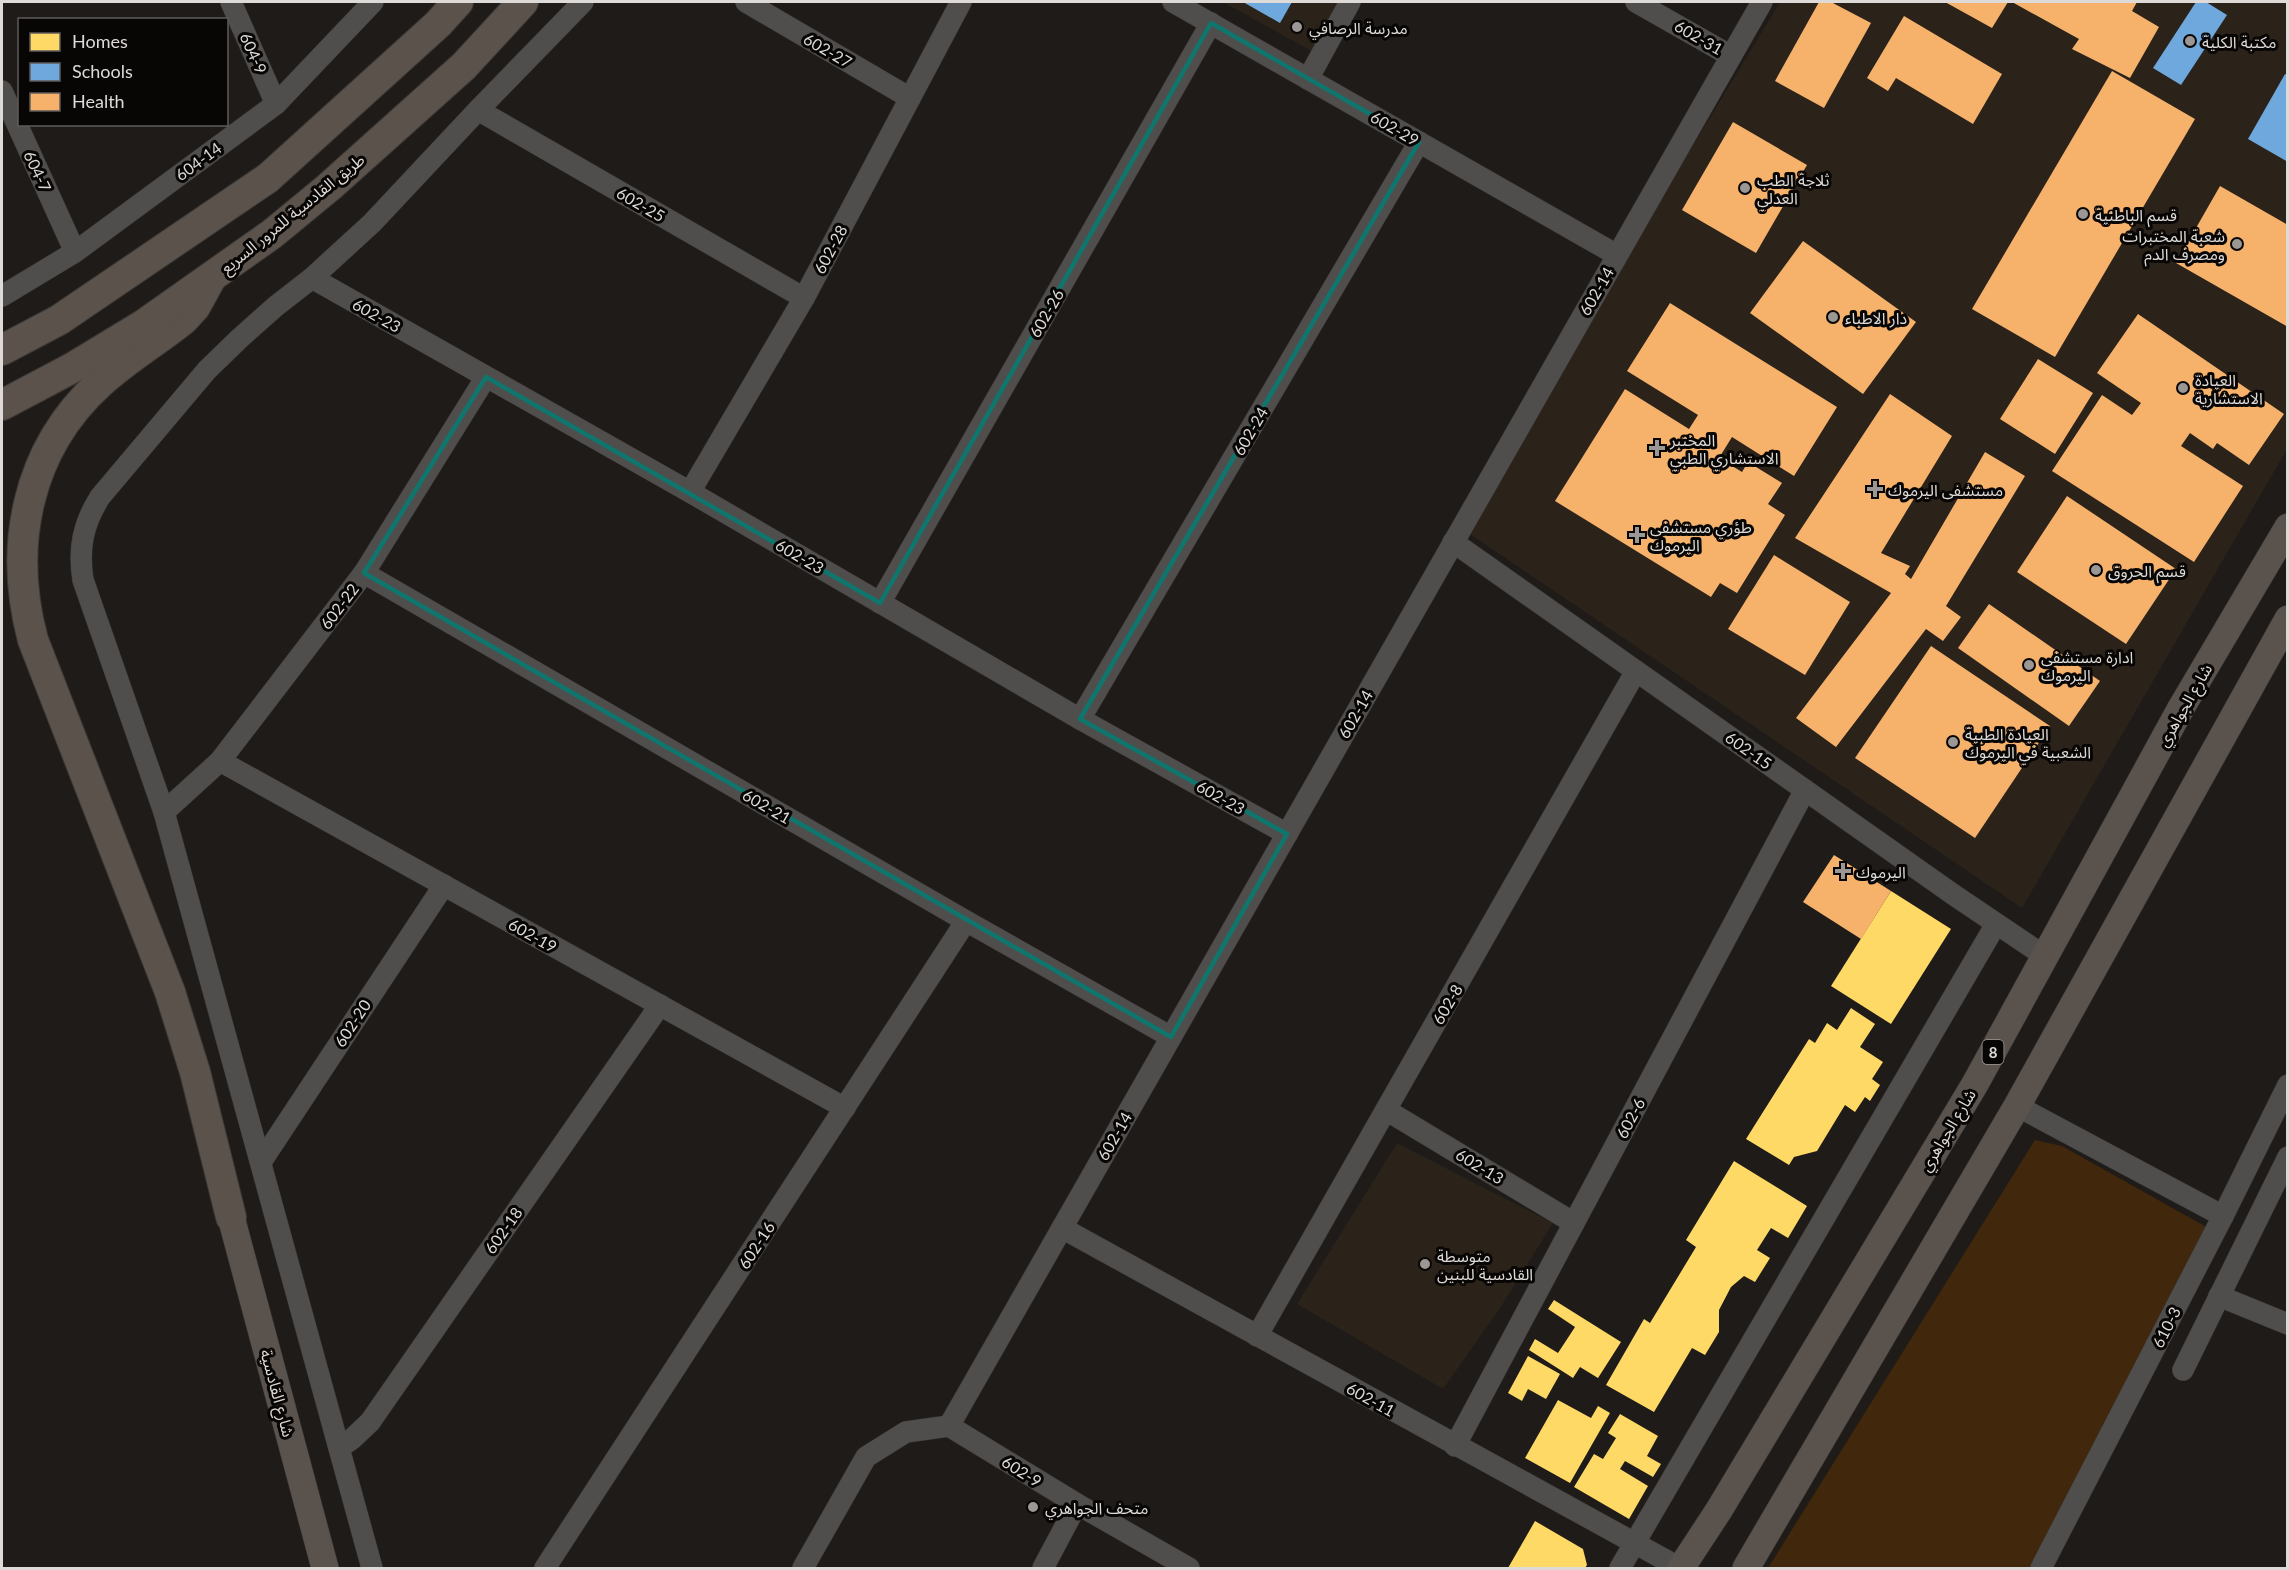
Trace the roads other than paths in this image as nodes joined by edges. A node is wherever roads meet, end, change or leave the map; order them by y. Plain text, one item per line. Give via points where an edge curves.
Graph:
1 (231, 2) edge
2 (373, 2) edge
3 (458, 2) edge
4 (523, 2) edge
5 (583, 2) edge
6 (746, 2) edge
7 (961, 2) edge
8 (1173, 2) edge
9 (1350, 2) edge
10 (1636, 2) edge
11 (1762, 2) edge
12 (1211, 23) junction
13 (1731, 56) junction
14 (1308, 79) junction
15 (2, 91) edge
16 (910, 98) junction
17 (276, 104) junction
18 (477, 110) junction
19 (1419, 142) junction
20 (75, 252) junction
21 (1617, 255) junction
22 (211, 278) junction
23 (312, 278) junction
24 (2, 296) edge
25 (804, 298) junction
26 (2, 350) edge
27 (486, 377) junction
28 (2, 405) edge
29 (690, 492) junction
30 (2288, 527) edge
31 (1453, 542) junction
32 (364, 573) junction
33 (880, 603) junction
34 (2288, 619) edge
35 (1636, 671) junction
36 (1080, 719) junction
37 (220, 761) junction
38 (1805, 790) junction
39 (164, 812) junction
40 (1287, 834) junction
41 (444, 885) junction
42 (966, 921) junction
43 (1996, 924) junction
44 (2046, 957) junction
45 (660, 1005) junction
46 (1171, 1037) junction
47 (2288, 1085) edge
48 (2017, 1106) junction
49 (845, 1108) junction
50 (1386, 1110) junction
51 (2288, 1157) edge
52 (261, 1162) junction
53 (2223, 1216) junction
54 (231, 1217) joint
55 (1574, 1223) junction
56 (1062, 1228) junction
57 (2219, 1296) junction
58 (2288, 1324) edge
59 (1257, 1336) junction
60 (2183, 1370) dead end
61 (949, 1426) junction
62 (1455, 1446) junction
63 (339, 1448) junction
64 (1077, 1504) junction
65 (1635, 1542) junction
66 (325, 1569) edge
67 (372, 1569) edge
68 (545, 1569) edge
69 (802, 1569) edge
70 (1043, 1569) edge
71 (1189, 1569) edge
72 (1620, 1569) edge
73 (1681, 1569) edge
74 (1746, 1569) edge
75 (2041, 1569) edge

1 - 17 street, 604-9
2 - 17 street, 604-14
3 - 26 highway via 268,178 59,320
4 - 22 highway, طريق القادسية للمرور السريع via 464,66 329,187
5 - 18 street
6 - 16 street, 602-27
7 - 16 street, 602-28
8 - 12 street, 602-29
9 - 14 street
10 - 13 street, 602-31
11 - 13 street, 602-14
12 - 14 street, 602-29
12 - 33 street, 602-26
13 - 21 street, 602-14
14 - 19 street, 602-29
15 - 20 street, 604-7
16 - 25 street, 602-28
17 - 20 street, 604-14
18 - 23 street via 372,223
18 - 25 street, 602-25
19 - 21 street, 602-29
19 - 36 street, 602-24
20 - 24 street, 604-14
21 - 31 street, 602-14
22 - 28 highway, طريق القادسية للمرور السريع via 72,368
22 - 54 highway via 184,319 100,384 66,422 32,490 21,565 26,616 33,640 170,992 195,1072
23 - 27 street, 602-23
23 - 39 street via 207,370 100,497 84,528 80,562 83,580
25 - 29 street, 602-28
27 - 29 street, 602-23
27 - 32 street, 602-22
29 - 33 street, 602-23
30 - 44 main road, شارع الجواهري / 8 via 2181,708
31 - 35 street, 602-15
31 - 40 street, 602-14
32 - 37 street, 602-22
32 - 42 street, 602-21
33 - 36 street, 602-23
34 - 48 main road
35 - 38 street, 602-15
35 - 50 street, 602-8
36 - 40 street, 602-23
37 - 39 street, 602-22
37 - 41 street, 602-19
38 - 43 street, 602-15
38 - 55 street, 602-6
39 - 52 street
40 - 46 street, 602-14
41 - 45 street, 602-19
41 - 52 street, 602-20
42 - 46 street, 602-21
42 - 49 street, 602-16
43 - 44 street, 602-15
43 - 65 street
44 - 73 main road, شارع الجواهري / 8 via 1975,1084
45 - 49 street, 602-19
45 - 63 street, 602-18 via 370,1422
46 - 56 street, 602-14
47 - 53 street, 610-3
48 - 53 street
48 - 74 main road
49 - 68 street, 602-16
50 - 55 street, 602-13
50 - 59 street, 602-8
51 - 57 street
52 - 63 street
53 - 75 street, 610-3
54 - 66 main road, شارع القادسية
55 - 62 street, 602-6
56 - 59 street, 602-11
56 - 61 street, 602-14
57 - 58 street
57 - 60 street
59 - 62 street, 602-11
61 - 64 street, 602-9
61 - 69 street via 906,1432 866,1457
62 - 65 street, 602-11
63 - 67 street
64 - 70 street
64 - 71 street, 602-9
65 - 72 street
65 - 73 street, 602-11

